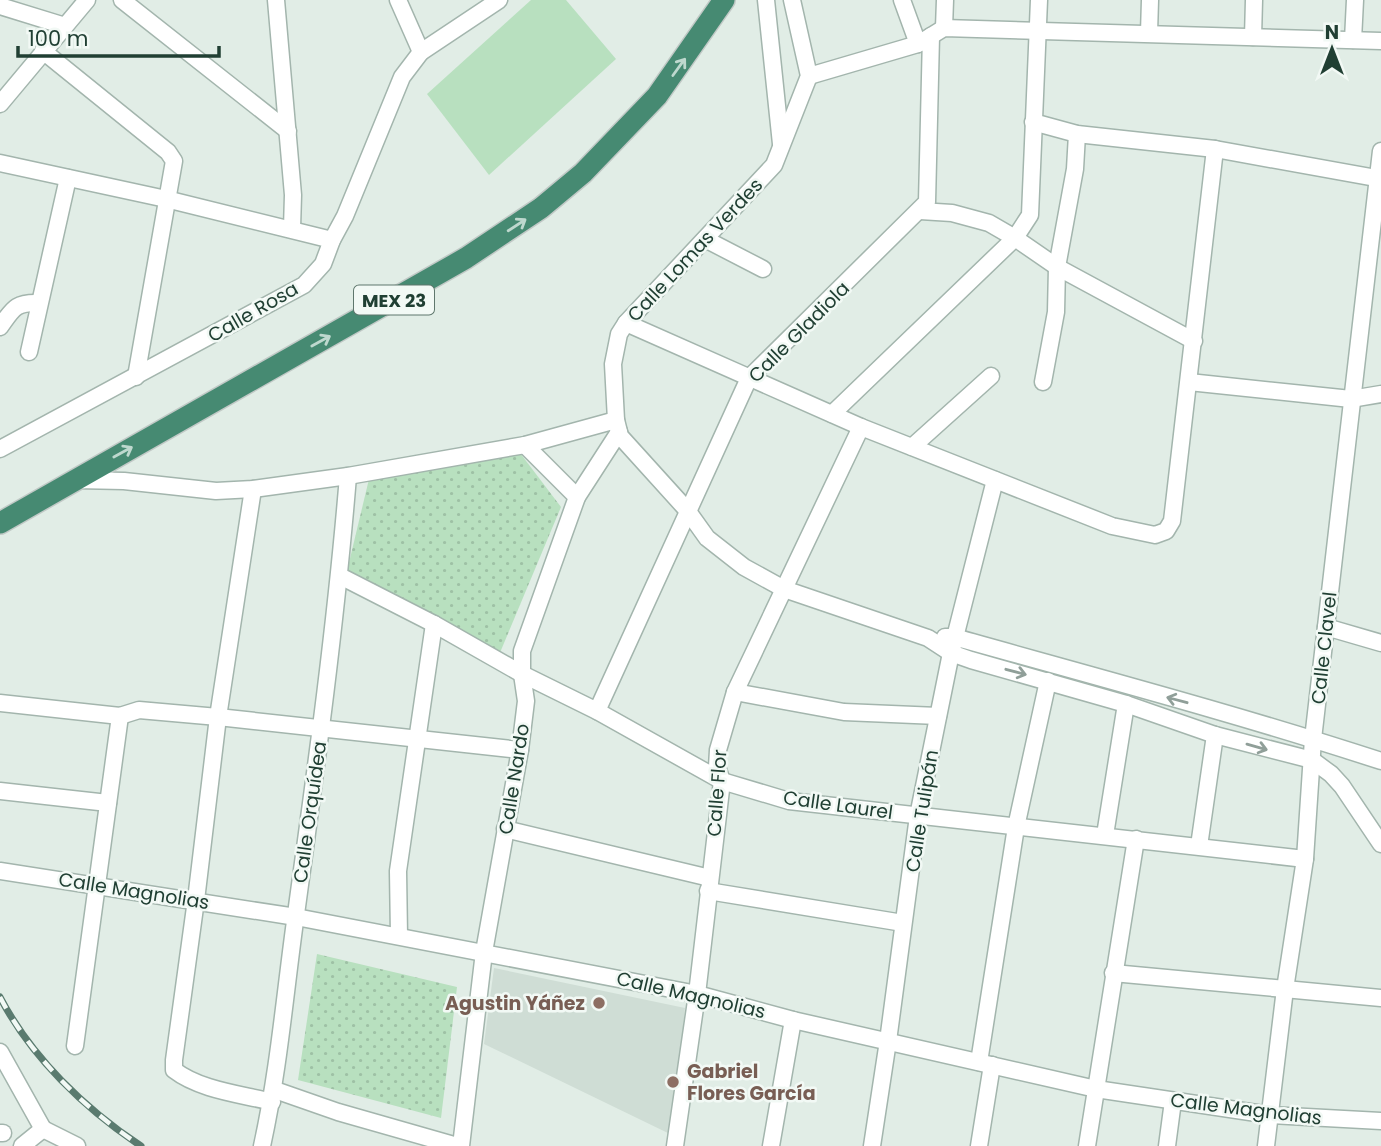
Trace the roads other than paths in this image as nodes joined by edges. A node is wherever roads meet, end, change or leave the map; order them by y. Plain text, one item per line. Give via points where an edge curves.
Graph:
1 (87, 0) edge
2 (122, 0) edge
3 (398, 0) edge
4 (499, 0) edge
5 (724, 0) edge
6 (766, 0) edge
7 (792, 0) edge
8 (902, 0) edge
9 (945, 0) edge
10 (1039, 0) edge
11 (1150, 0) edge
12 (1254, 0) edge
13 (1355, 0) edge
14 (273, 3) edge
15 (5, 5) edge
16 (65, 26) junction
17 (1038, 31) junction
18 (1149, 33) junction
19 (931, 36) junction
20 (1253, 37) junction
21 (1353, 40) junction
22 (1381, 41) edge
23 (43, 51) junction
24 (421, 52) junction
25 (809, 76) junction
26 (7, 85) edge
27 (0, 104) edge
28 (1033, 122) junction
29 (288, 131) junction
30 (1077, 134) junction
31 (782, 149) junction
32 (1215, 149) junction
33 (1381, 151) edge
34 (0, 163) edge
35 (68, 178) junction
36 (1379, 179) edge
37 (166, 199) junction
38 (920, 211) junction
39 (292, 228) junction
40 (1015, 238) junction
41 (705, 239) junction
42 (332, 240) junction
43 (1057, 267) junction
44 (763, 269) dead end
45 (39, 303) junction
46 (626, 323) junction
47 (0, 327) edge
48 (1194, 341) junction
49 (29, 352) dead end
50 (991, 376) dead end
51 (136, 377) junction
52 (749, 378) junction
53 (1043, 382) dead end
54 (1189, 382) junction
55 (1381, 394) edge
56 (1351, 399) junction
57 (832, 414) junction
58 (617, 426) junction
59 (861, 426) junction
60 (526, 445) junction
61 (912, 447) junction
62 (0, 449) edge
63 (348, 476) junction
64 (74, 480) junction
65 (995, 480) junction
66 (253, 489) junction
67 (577, 497) junction
68 (687, 510) junction
69 (0, 523) edge
70 (340, 576) junction
71 (783, 589) junction
72 (434, 624) junction
73 (1326, 627) junction
74 (1381, 643) edge
75 (953, 645) junction
76 (522, 674) junction
77 (1048, 681) junction
78 (734, 692) junction
79 (0, 703) edge
80 (1126, 704) junction
81 (597, 711) junction
82 (120, 716) junction
83 (938, 716) junction
84 (218, 717) junction
85 (321, 727) junction
86 (1215, 735) junction
87 (1313, 739) junction
88 (416, 740) junction
89 (520, 750) junction
90 (1312, 761) junction
91 (1381, 761) edge
92 (722, 781) junction
93 (0, 791) edge
94 (108, 803) junction
95 (918, 816) junction
96 (1016, 827) junction
97 (505, 829) junction
98 (1105, 835) junction
99 (1136, 839) junction
100 (1381, 844) edge
101 (1199, 846) junction
102 (1304, 859) junction
103 (0, 871) edge
104 (709, 885) junction
105 (97, 886) junction
106 (196, 900) junction
107 (296, 917) junction
108 (903, 923) junction
109 (399, 936) junction
110 (484, 951) junction
111 (1114, 973) junction
112 (1285, 989) junction
113 (697, 994) junction
114 (1381, 998) edge
115 (793, 1020) junction
116 (888, 1041) junction
117 (75, 1045) dead end
118 (0, 1052) edge
119 (986, 1064) junction
120 (1096, 1088) junction
121 (273, 1096) junction
122 (1173, 1101) junction
123 (1270, 1115) junction
124 (1381, 1121) edge
125 (43, 1129) junction
126 (22, 1146) edge
127 (77, 1146) edge
128 (262, 1146) edge
129 (459, 1146) edge
130 (675, 1146) edge
131 (771, 1146) edge
132 (872, 1146) edge
133 (979, 1146) edge
134 (1087, 1146) edge
135 (1167, 1146) edge
136 (1266, 1146) edge

1 - 16 street
2 - 29 street
3 - 24 street
4 - 24 street, Calle Rosa
64 -> 5 highway, MEX 23 via 466,258 541,208 592,164 657,96
6 - 31 street
7 - 25 street
8 - 19 street
9 - 19 street, Calle Gladiola
10 - 17 street
11 - 18 street
12 - 20 street
13 - 21 street
14 - 29 street
15 - 16 street
16 - 23 street
17 - 18 street
17 - 19 street
17 - 28 street
18 - 20 street
19 - 25 street
19 - 38 street, Calle Gladiola via 929,189 928,202
20 - 21 street
21 - 22 street
23 - 26 street
23 - 37 street via 168,152 174,161
24 - 42 street, Calle Rosa via 402,76
25 - 31 street, Calle Lomas Verdes
26 - 27 street
28 - 30 street
28 - 40 street via 1030,215
29 - 39 street
30 - 32 street
30 - 43 street
31 - 41 street, Calle Lomas Verdes via 775,165
32 - 36 street
32 - 48 street
33 - 36 street, Calle Clavel
34 - 35 street
35 - 37 street
35 - 45 street
36 - 56 street, Calle Clavel
37 - 39 street
37 - 51 street
38 - 40 street via 952,213 989,223
38 - 52 street, Calle Gladiola
39 - 42 street
40 - 43 street
40 - 57 street
41 - 44 street
41 - 46 street, Calle Lomas Verdes
42 - 51 street, Calle Rosa via 323,264 304,285
43 - 48 street
43 - 53 street via 1056,313
45 - 47 street via 15,307
45 - 49 street
46 - 52 street
46 - 58 street, Calle Lomas Verdes via 614,356
48 - 54 street
50 - 61 street
51 - 62 street, Calle Rosa
52 - 57 street
52 - 68 street, Calle Gladiola
54 - 56 street
54 - 65 street via 1172,521 1166,531 1155,535 1112,526
55 - 56 street
56 - 73 street, Calle Clavel
57 - 59 street
58 - 60 street
58 - 67 street, Calle Nardo
58 - 68 street
59 - 61 street
59 - 71 street, Calle Flor
60 - 63 street
60 - 67 street
61 - 65 street
63 - 66 street
63 - 70 street, Calle Orquídea
64 - 66 street via 216,491
64 - 69 highway, MEX 23
65 - 75 street, Calle Tulipán
66 - 84 street
67 - 76 street, Calle Nardo via 522,651
68 - 71 street via 707,538
68 - 81 street, Calle Gladiola
70 - 72 street, Calle Laurel
70 - 85 street, Calle Orquídea
71 - 75 street
71 - 78 street, Calle Flor
72 - 76 street, Calle Laurel
72 - 88 street
73 - 74 street
73 - 87 street, Calle Clavel
75 -> 77 street
75 - 83 street, Calle Tulipán
87 -> 75 street via 1059,664
76 - 81 street, Calle Laurel
76 - 89 street, Calle Nardo via 526,701
77 - 80 street
77 - 96 street
78 - 83 street via 844,712
78 - 92 street, Calle Flor via 718,750
79 - 82 street
80 - 86 street
80 - 98 street
81 - 92 street, Calle Laurel
82 - 84 street via 139,710
82 - 94 street
83 - 95 street, Calle Tulipán
84 - 85 street
84 - 106 street
85 - 88 street
85 - 107 street, Calle Orquídea
86 -> 90 street
86 - 101 street
87 - 90 street, Calle Clavel
87 - 91 street
88 - 89 street
88 - 109 street via 398,871
89 - 97 street, Calle Nardo
90 - 100 street via 1342,786
90 - 102 street, Calle Clavel
92 - 95 street, Calle Laurel via 789,801
92 - 104 street, Calle Flor
93 - 94 street
94 - 105 street
95 - 96 street, Calle Laurel
95 - 108 street, Calle Tulipán
96 - 98 street, Calle Laurel
96 - 119 street
97 - 104 street
97 - 110 street, Calle Nardo
98 - 99 street, Calle Laurel
99 - 101 street, Calle Laurel
99 - 111 street
101 - 102 street, Calle Laurel
102 - 112 street, Calle Clavel
103 - 105 street, Calle Magnolias
104 - 108 street
104 - 113 street, Calle Flor
105 - 106 street, Calle Magnolias
105 - 117 street
106 - 107 street, Calle Magnolias
106 - 121 street via 174,1070 208,1086
107 - 109 street, Calle Magnolias
107 - 121 street, Calle Orquídea
108 - 116 street, Calle Tulipán
109 - 110 street, Calle Magnolias
110 - 113 street, Calle Magnolias
110 - 129 street, Calle Nardo
111 - 112 street
111 - 120 street
112 - 114 street
112 - 123 street, Calle Clavel
113 - 115 street, Calle Magnolias
113 - 130 street, Calle Flor
115 - 116 street, Calle Magnolias
115 - 131 street
116 - 119 street, Calle Magnolias
116 - 132 street, Calle Tulipán
118 - 125 street
119 - 120 street, Calle Magnolias
119 - 133 street
120 - 122 street, Calle Magnolias
120 - 134 street
121 - 128 street, Calle Orquídea
121 - 129 street
122 - 123 street, Calle Magnolias
122 - 135 street
123 - 124 street, Calle Magnolias
123 - 136 street, Calle Clavel
125 - 126 street
125 - 127 street

